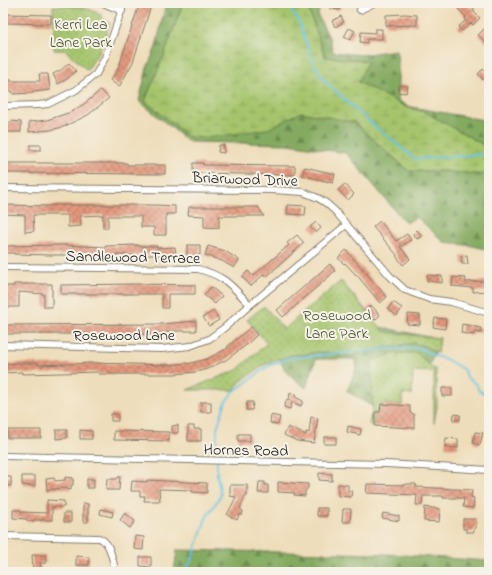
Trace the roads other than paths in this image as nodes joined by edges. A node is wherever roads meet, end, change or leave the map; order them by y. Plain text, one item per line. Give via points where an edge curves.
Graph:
1 (103, 3) edge
2 (124, 3) edge
3 (374, 3) edge
4 (122, 10) junction
5 (360, 10) dead end
6 (3, 106) edge
7 (3, 188) edge
8 (346, 225) junction
9 (3, 267) edge
10 (250, 305) junction
11 (489, 313) edge
12 (3, 345) edge
13 (3, 456) edge
14 (489, 470) edge
15 (3, 536) edge
16 (114, 565) dead end

1 - 4 street
2 - 4 street
3 - 5 street
4 - 6 street via 105,58 96,74 81,86 48,104
7 - 8 street, Briarwood Drive via 295,191 318,198 335,211
8 - 10 street, Rosewood Lane
8 - 11 street, Briarwood Drive via 405,290 429,299 451,302
9 - 10 street, Sandlewood Terrace via 198,269 222,278
10 - 12 street, Rosewood Lane via 215,336 184,347
13 - 14 street, Hornes Road via 386,464
15 - 16 street via 99,538 107,545

